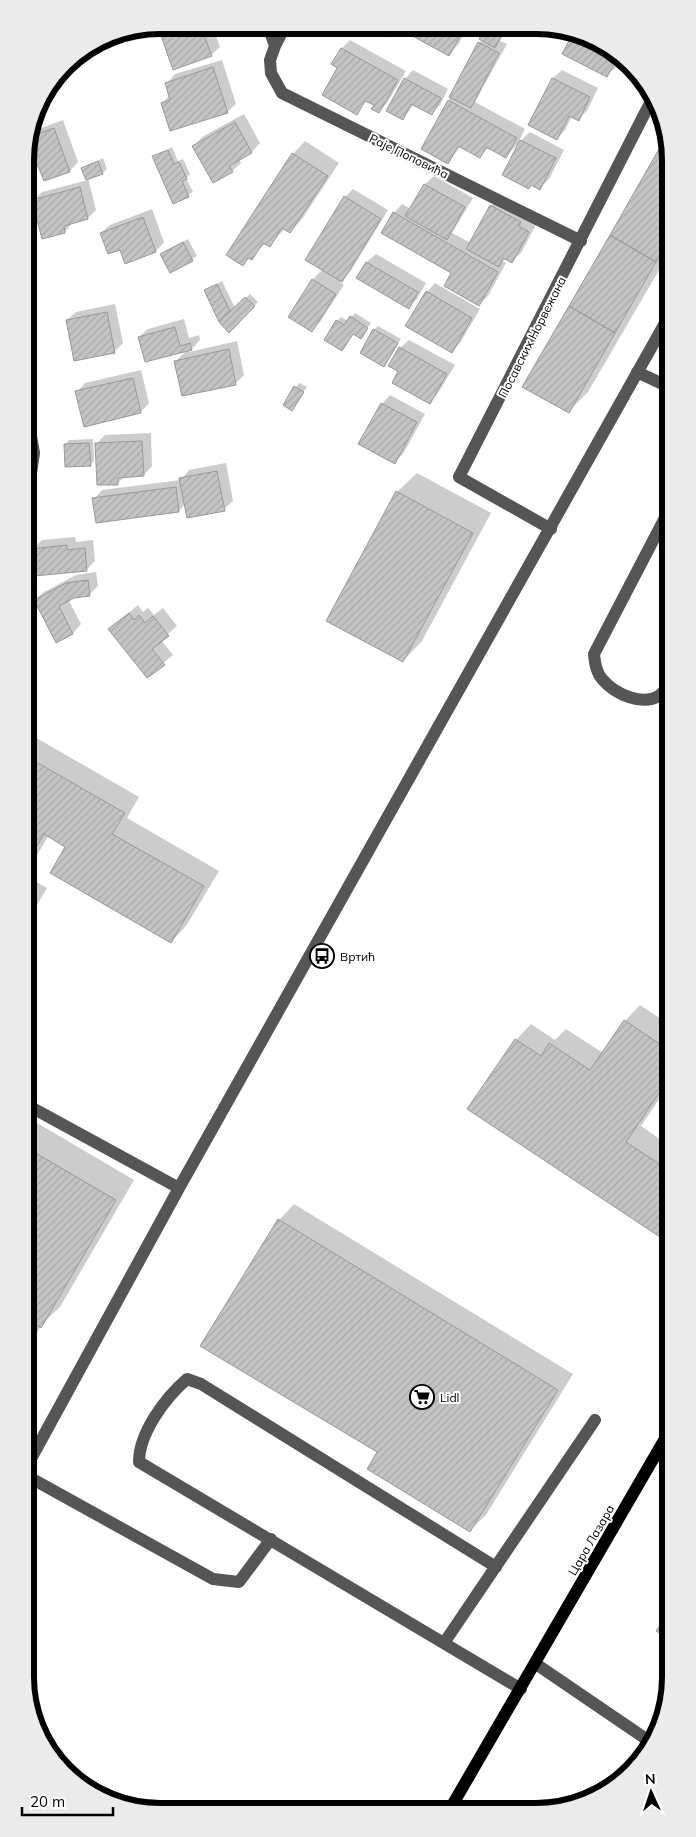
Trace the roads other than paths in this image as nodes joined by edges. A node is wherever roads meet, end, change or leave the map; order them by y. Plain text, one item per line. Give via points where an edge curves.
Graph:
1 (271, 34) edge
2 (281, 34) edge
3 (275, 46) junction
4 (650, 106) edge
5 (581, 241) junction
6 (662, 328) edge
7 (637, 372) junction
8 (662, 384) edge
9 (662, 523) edge
10 (551, 529) junction
11 (662, 694) edge
12 (34, 1109) edge
13 (179, 1188) junction
14 (595, 1420) dead end
15 (662, 1444) edge
16 (34, 1453) edge
17 (34, 1480) edge
18 (271, 1539) junction
19 (496, 1567) junction
20 (444, 1643) junction
21 (536, 1664) junction
22 (521, 1689) junction
23 (646, 1739) edge
24 (454, 1803) edge

1 - 3 street, Раје Поповића
2 - 3 street, Раје Поповића
3 - 5 street, Раје Поповића via 270,60 271,72 282,93
4 - 5 street, Посавских Норвежана
5 - 10 street, Посавских Норвежана via 459,477
6 - 7 street
7 - 8 street
7 - 10 street
9 - 11 street via 594,654 602,680 628,697 641,700
10 - 13 street
12 - 13 street
13 - 16 street
14 - 19 street
15 - 21 main road, Цара Лазара
17 - 18 street via 213,1579 239,1582
18 - 19 street via 140,1462 139,1448 143,1437 174,1390 187,1379 201,1384
18 - 20 street
19 - 20 street
20 - 22 street
21 - 22 main road, Цара Лазара
21 - 23 street
22 - 24 main road, Цара Лазара

